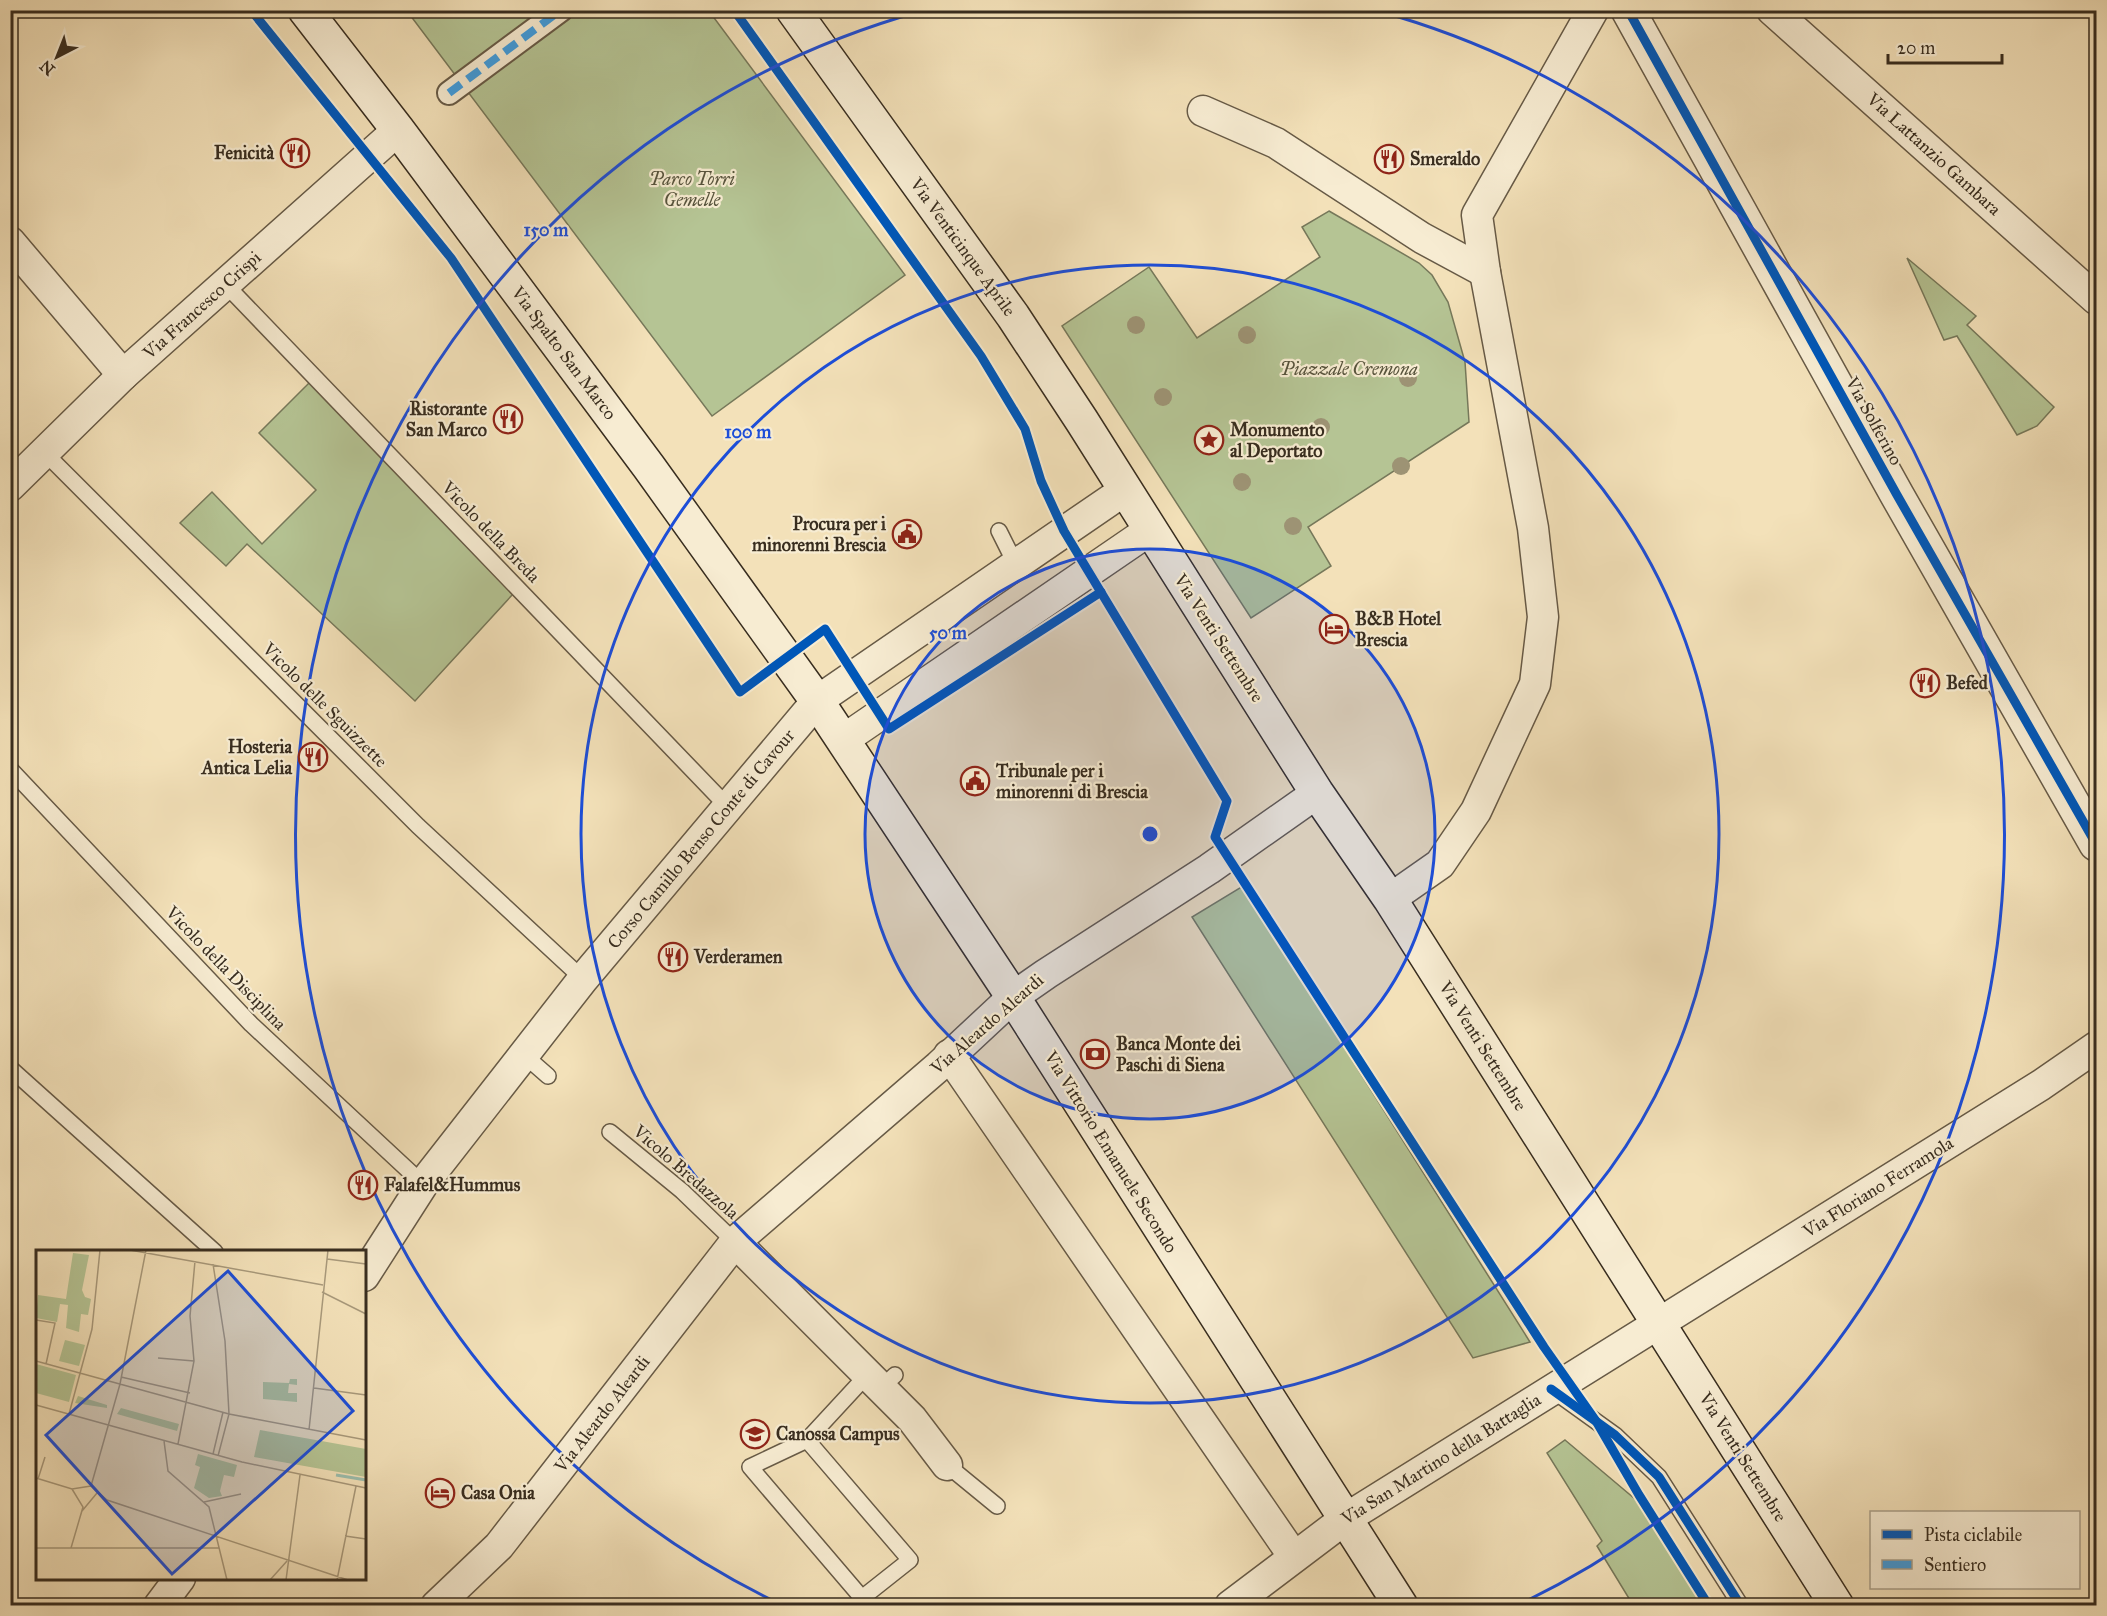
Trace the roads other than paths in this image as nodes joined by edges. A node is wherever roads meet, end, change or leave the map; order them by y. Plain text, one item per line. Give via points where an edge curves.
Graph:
1 (304, 10) edge
2 (561, 10) edge
3 (793, 10) edge
4 (1593, 10) edge
5 (1628, 10) edge
6 (1772, 10) edge
7 (449, 93) dead end
8 (1203, 111) dead end
9 (398, 130) junction
10 (10, 242) edge
11 (1485, 272) junction
12 (225, 284) junction
13 (2097, 299) edge
14 (123, 375) junction
15 (45, 453) junction
16 (10, 486) edge
17 (1125, 490) junction
18 (1150, 530) junction
19 (999, 531) dead end
20 (1016, 565) junction
21 (817, 701) junction
22 (843, 740) junction
23 (10, 769) edge
24 (1317, 793) junction
25 (728, 807) junction
26 (2097, 844) edge
27 (1389, 899) junction
28 (583, 979) junction
29 (1013, 997) junction
30 (2097, 1047) edge
31 (524, 1055) junction
32 (949, 1055) junction
33 (10, 1068) edge
34 (548, 1076) dead end
35 (610, 1132) dead end
36 (423, 1184) junction
37 (735, 1242) junction
38 (214, 1250) edge
39 (366, 1273) edge
40 (1659, 1324) junction
41 (881, 1379) junction
42 (1551, 1389) junction
43 (807, 1440) junction
44 (947, 1465) joint
45 (997, 1506) dead end
46 (1345, 1519) junction
47 (1294, 1557) junction
48 (178, 1580) edge
49 (159, 1605) edge
50 (436, 1605) edge
51 (1230, 1605) edge
52 (1401, 1605) edge
53 (1741, 1605) edge
54 (1837, 1605) edge

1 - 9 main road, Via Spalto San Marco
2 - 7 street
3 - 17 main road, Via Venticinque Aprile via 1013,316
4 - 11 street via 1478,215
5 - 26 main road, Via Solferino via 1897,495
6 - 13 street, Via Lattanzio Gambara
8 - 11 street via 1276,142 1422,238
9 - 12 street, Via Francesco Crispi
9 - 21 main road, Via Spalto San Marco via 642,457
10 - 14 street
11 - 27 street via 1533,528 1543,617 1535,684 1476,811 1440,864
12 - 14 street, Via Francesco Crispi
12 - 25 lane, Vicolo della Breda
14 - 15 street, Via Francesco Crispi
15 - 16 street, Via Francesco Crispi
15 - 28 lane, Vicolo delle Sguizzette via 418,826
17 - 18 main road, Via Venti Settembre
17 - 20 street, Corso Camillo Benso Conte di Cavour
18 - 22 street
18 - 24 main road, Via Venti Settembre
19 - 20 lane
20 - 21 street, Corso Camillo Benso Conte di Cavour
21 - 22 main road, Via Vittorio Emanuele Secondo
21 - 25 street, Corso Camillo Benso Conte di Cavour
22 - 29 main road, Via Vittorio Emanuele Secondo
23 - 36 lane, Vicolo della Disciplina via 251,1024
24 - 27 main road, Via Venti Settembre
24 - 29 street, Via Aleardo Aleardi
25 - 28 street, Corso Camillo Benso Conte di Cavour
27 - 40 main road, Via Venti Settembre
28 - 31 street, Corso Camillo Benso Conte di Cavour
29 - 32 street, Via Aleardo Aleardi
29 - 46 main road, Via Vittorio Emanuele Secondo
30 - 40 street, Via Floriano Ferramola
31 - 34 lane
31 - 36 street, Corso Camillo Benso Conte di Cavour
32 - 37 street, Via Aleardo Aleardi
32 - 47 street
33 - 38 lane
35 - 37 lane, Vicolo Bredazzola via 682,1191
36 - 39 street, Corso Camillo Benso Conte di Cavour
37 - 41 street
37 - 50 street, Via Aleardo Aleardi via 499,1546
40 - 42 street, Via San Martino della Battaglia
40 - 54 main road, Via Venti Settembre
41 - 43 lane via 852,1389
41 - 44 street
42 - 46 street, Via San Martino della Battaglia
42 - 53 lane via 1615,1435 1659,1477
43 - 43 lane via 750,1467 862,1598 910,1560
44 - 45 lane
46 - 47 street, Via San Martino della Battaglia
46 - 52 main road, Via Vittorio Emanuele Secondo
47 - 51 street, Via San Martino della Battaglia
48 - 49 street

